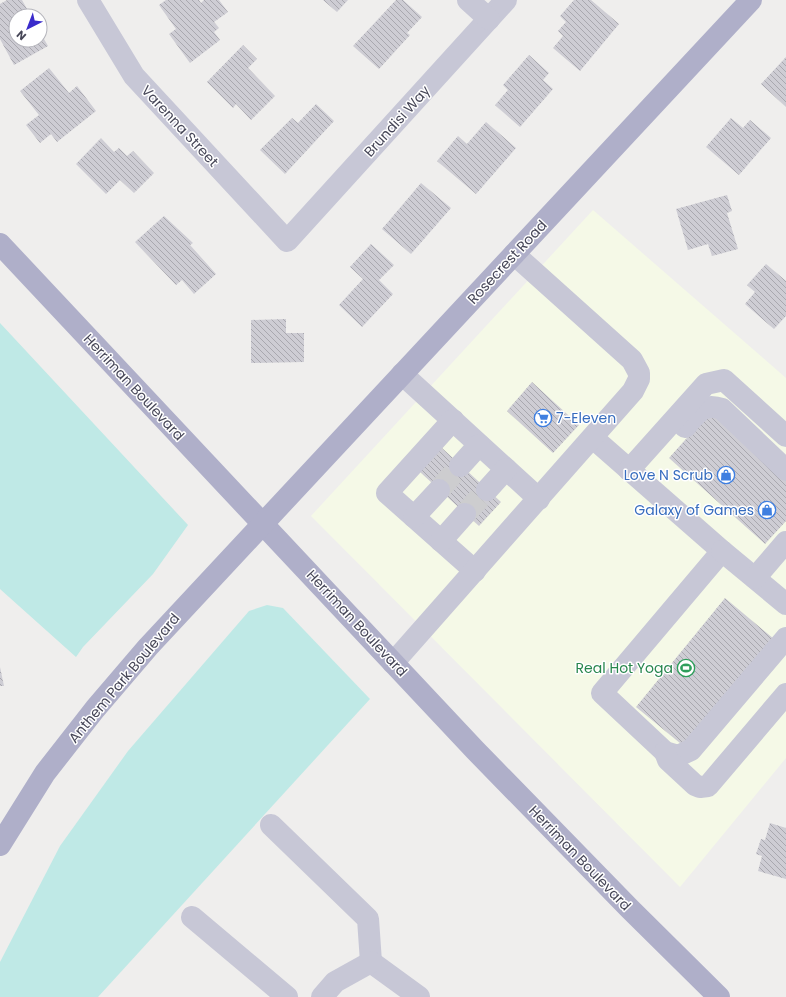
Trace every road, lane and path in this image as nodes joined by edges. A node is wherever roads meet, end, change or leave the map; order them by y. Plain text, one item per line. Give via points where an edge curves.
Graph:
1 (88, 0) edge
2 (468, 0) edge
3 (506, 0) edge
4 (751, 0) edge
5 (490, 19) junction
6 (287, 241) joint
7 (0, 244) edge
8 (514, 254) junction
9 (402, 374) junction
10 (453, 420) junction
11 (786, 436) edge
12 (593, 438) junction
13 (479, 445) junction
14 (651, 445) junction
15 (460, 466) tunnel mouth
16 (506, 469) junction
17 (629, 470) junction
18 (786, 470) edge
19 (439, 490) tunnel mouth
20 (487, 490) tunnel mouth
21 (539, 499) junction
22 (465, 514) tunnel mouth
23 (414, 517) junction
24 (263, 523) junction
25 (441, 540) junction
26 (786, 542) edge
27 (722, 551) junction
28 (475, 571) junction
29 (755, 578) junction
30 (786, 604) edge
31 (786, 638) edge
32 (393, 663) junction
33 (786, 694) edge
34 (665, 752) junction
35 (271, 824) dead end
36 (0, 845) edge
37 (192, 917) dead end
38 (371, 962) junction
39 (287, 997) edge
40 (322, 997) edge
41 (419, 997) edge
42 (719, 997) edge

1 - 6 street, Varenna Street via 134,76
2 - 5 street
3 - 5 street, Brundisi Way
4 - 8 main road, Rosecrest Road
5 - 6 street, Brundisi Way
7 - 24 main road, Herriman Boulevard
8 - 9 main road, Rosecrest Road
8 - 12 street via 632,360 639,372 634,391
9 - 10 street
9 - 24 main road, Rosecrest Road
10 - 13 street
10 - 23 street via 387,493
11 - 14 street via 724,380 706,384
12 - 17 street
12 - 21 street
13 - 15 street
13 - 16 street
14 - 17 street
14 - 18 street via 672,441 700,411 712,405 722,409
16 - 20 street
16 - 21 street
17 - 27 street
19 - 23 street
21 - 28 street
22 - 25 street
23 - 25 street
24 - 32 main road, Herriman Boulevard
24 - 36 main road, Anthem Park Boulevard via 148,647 95,709 45,773
25 - 28 street
26 - 29 street
27 - 29 street
27 - 34 street via 602,693
28 - 32 street
29 - 30 street
31 - 34 street via 691,750 678,756
32 - 42 main road, Herriman Boulevard via 624,904
33 - 34 street via 708,786 695,785 668,760
35 - 38 street via 368,919
37 - 39 street
38 - 40 street via 335,982
38 - 41 street

